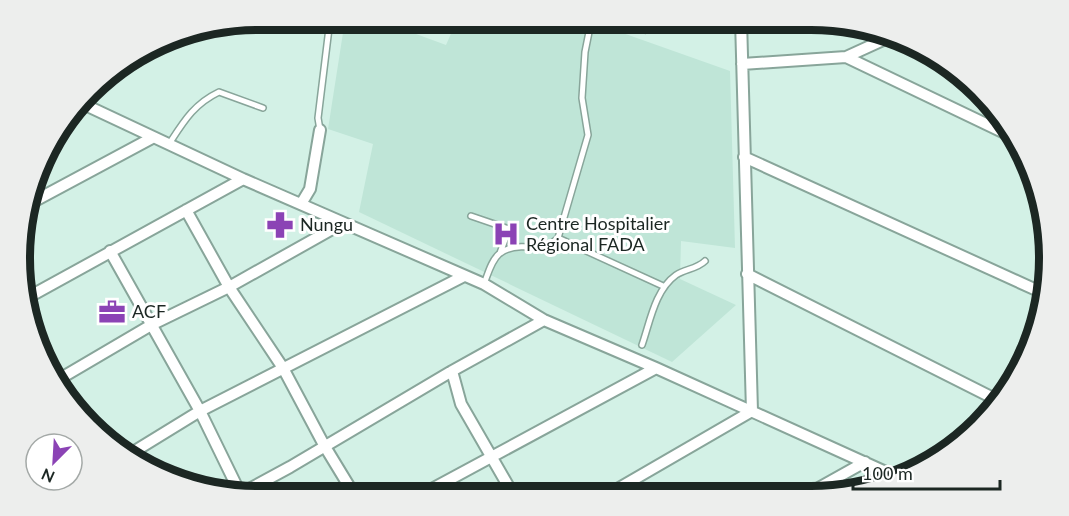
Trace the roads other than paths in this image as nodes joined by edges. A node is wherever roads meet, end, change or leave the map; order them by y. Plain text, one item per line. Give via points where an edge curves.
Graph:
1 (329, 30) edge
2 (589, 30) edge
3 (741, 30) edge
4 (881, 41) edge
5 (846, 57) junction
6 (742, 64) junction
7 (89, 106) edge
8 (263, 108) dead end
9 (320, 130) joint
10 (1001, 131) edge
11 (152, 138) junction
12 (168, 145) junction
13 (744, 157) junction
14 (243, 179) junction
15 (38, 199) edge
16 (301, 204) junction
17 (186, 210) junction
18 (471, 216) dead end
19 (343, 223) junction
20 (558, 238) junction
21 (110, 251) junction
22 (500, 253) junction
23 (705, 261) dead end
24 (747, 274) junction
25 (464, 276) junction
26 (484, 284) junction
27 (663, 286) junction
28 (229, 287) junction
29 (1037, 290) edge
30 (33, 295) edge
31 (544, 320) junction
32 (153, 324) junction
33 (642, 345) dead end
34 (283, 368) junction
35 (656, 368) junction
36 (452, 371) junction
37 (63, 377) edge
38 (992, 397) edge
39 (200, 411) junction
40 (752, 411) junction
41 (324, 445) junction
42 (136, 451) edge
43 (492, 457) junction
44 (865, 462) junction
45 (888, 473) edge
46 (237, 485) edge
47 (254, 486) edge
48 (349, 486) edge
49 (438, 486) edge
50 (508, 486) edge
51 (631, 486) edge
52 (822, 486) edge

1 - 9 lane via 318,118
2 - 20 lane via 582,98 588,135
3 - 6 street
4 - 5 street
5 - 6 street
5 - 10 street
6 - 13 street
7 - 11 street
8 - 12 lane via 219,92 203,100
9 - 16 street via 310,189
11 - 12 street
11 - 15 street
12 - 14 street
13 - 24 street
13 - 29 street
14 - 16 street
14 - 17 street
16 - 19 street
17 - 21 street
17 - 28 street
18 - 22 lane via 509,229
19 - 25 street
19 - 28 street
20 - 22 lane via 544,250 528,245
20 - 27 lane
21 - 30 street
21 - 32 street
22 - 26 lane
23 - 27 lane
24 - 38 street
24 - 40 street
25 - 26 street
25 - 34 street
26 - 31 street
27 - 33 lane
28 - 32 street
28 - 34 street
31 - 35 street
31 - 36 street
32 - 37 street
32 - 39 street
34 - 39 street
34 - 41 street
35 - 40 street
35 - 43 street
36 - 41 street
36 - 43 street via 461,404
39 - 42 street
39 - 46 street
40 - 44 street
40 - 51 street
41 - 47 street
41 - 48 street
43 - 49 street
43 - 50 street
44 - 45 street
44 - 52 street

